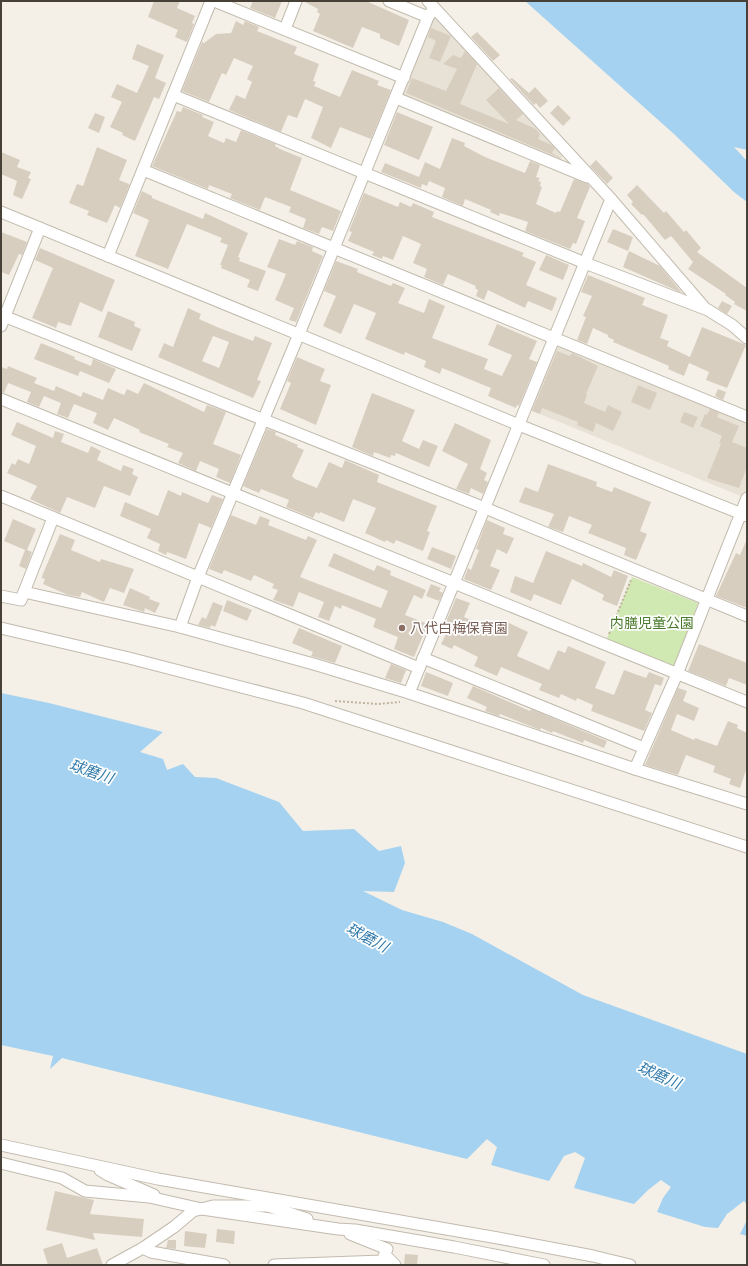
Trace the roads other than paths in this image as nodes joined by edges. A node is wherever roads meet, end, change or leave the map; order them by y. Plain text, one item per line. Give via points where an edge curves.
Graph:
1 (212, 1) edge
2 (296, 1) edge
3 (389, 1) edge
4 (430, 9) edge
5 (285, 29) junction
6 (404, 78) junction
7 (173, 95) junction
8 (396, 98) junction
9 (143, 170) junction
10 (364, 173) junction
11 (591, 179) junction
12 (611, 199) junction
13 (1, 212) edge
14 (40, 228) junction
15 (333, 248) junction
16 (108, 256) junction
17 (585, 264) junction
18 (708, 310) junction
19 (2, 319) edge
20 (299, 334) junction
21 (555, 338) junction
22 (747, 338) edge
23 (1, 399) edge
24 (747, 417) edge
25 (264, 420) junction
26 (519, 425) junction
27 (233, 493) junction
28 (1, 496) edge
29 (747, 498) edge
30 (485, 508) junction
31 (744, 514) edge
32 (53, 518) junction
33 (198, 577) junction
34 (454, 583) junction
35 (24, 592) junction
36 (1, 596) edge
37 (707, 599) junction
38 (747, 616) edge
39 (180, 627) junction
40 (1, 628) edge
41 (421, 663) junction
42 (677, 674) junction
43 (409, 693) junction
44 (747, 702) edge
45 (644, 748) junction
46 (635, 768) junction
47 (747, 804) edge
48 (747, 847) edge
49 (1, 1145) edge
50 (1, 1163) edge
51 (93, 1165) junction
52 (167, 1200) junction
53 (269, 1202) junction
54 (202, 1208) junction
55 (338, 1230) junction
56 (479, 1235) junction
57 (143, 1248) junction
58 (385, 1255) junction
59 (179, 1261) edge
60 (531, 1263) edge
61 (328, 1264) edge
62 (112, 1265) edge
63 (224, 1265) edge
64 (274, 1265) edge
65 (395, 1265) edge
66 (544, 1265) edge
67 (630, 1265) edge

1 - 5 street
1 - 7 street
2 - 5 street
3 - 4 street
4 - 6 street
4 - 11 street
5 - 6 street
6 - 8 street
7 - 9 street
7 - 10 street
8 - 10 street
8 - 11 street
9 - 15 street
9 - 16 street
10 - 15 street
10 - 17 street
11 - 12 street
12 - 17 street
12 - 18 street
13 - 14 street
14 - 16 street
14 - 19 street
15 - 20 street
15 - 21 street
16 - 20 street
17 - 18 street
17 - 21 street
18 - 22 street
19 - 25 street
20 - 25 street
20 - 26 street
21 - 24 street
21 - 26 street
23 - 27 street
25 - 27 street
25 - 30 street
26 - 30 street
26 - 31 street
27 - 33 street
27 - 34 street
28 - 32 street
29 - 31 street
30 - 34 street
30 - 37 street
31 - 37 street
32 - 33 street
32 - 35 street
33 - 39 street
33 - 41 street
34 - 41 street
34 - 42 street
35 - 36 street via 21,600
35 - 39 street
37 - 38 street
37 - 42 street
39 - 43 street
40 - 48 street via 303,703
41 - 43 street
41 - 45 street
42 - 44 street
42 - 45 street
43 - 46 street
45 - 46 street
46 - 47 street
49 - 51 street
50 - 52 street via 62,1178 85,1191
51 - 52 street via 108,1175
51 - 53 street
52 - 54 street
53 - 54 street
53 - 55 street
53 - 56 street
54 - 55 street
54 - 57 street via 193,1211
55 - 58 street via 387,1249
55 - 60 street via 370,1232
56 - 60 street via 480,1244
56 - 67 street
57 - 59 street
57 - 62 street
58 - 61 street via 382,1261
58 - 65 street
59 - 63 street
60 - 66 street
61 - 64 street

